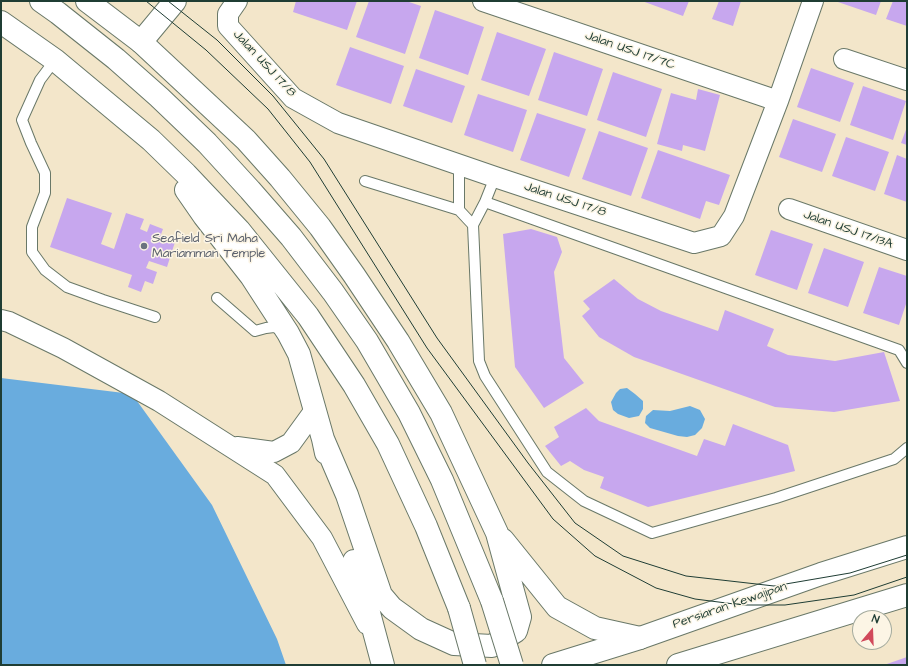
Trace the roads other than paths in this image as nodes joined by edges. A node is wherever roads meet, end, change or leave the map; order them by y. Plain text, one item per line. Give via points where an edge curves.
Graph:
1 (41, 1) edge
2 (87, 1) edge
3 (175, 1) edge
4 (236, 1) edge
5 (482, 1) edge
6 (813, 1) edge
7 (1, 22) edge
8 (141, 42) junction
9 (844, 59) dead end
10 (55, 60) junction
11 (907, 80) edge
12 (778, 102) junction
13 (151, 140) junction
14 (459, 164) junction
15 (495, 177) junction
16 (365, 181) dead end
17 (485, 202) junction
18 (789, 209) dead end
19 (459, 210) junction
20 (473, 225) junction
21 (907, 250) edge
22 (217, 298) dead end
23 (272, 307) junction
24 (156, 317) dead end
25 (1, 320) edge
26 (266, 328) junction
27 (288, 333) junction
28 (907, 362) edge
29 (315, 410) junction
30 (323, 439) junction
31 (232, 447) junction
32 (907, 448) edge
33 (497, 533) junction
34 (907, 548) edge
35 (907, 595) edge
36 (640, 638) junction
37 (380, 655) edge
38 (699, 661) edge
39 (475, 665) edge
40 (512, 665) edge
41 (553, 665) edge
42 (678, 665) edge

1 - 40 main road, bridge via 116,59 207,142 291,237 333,292 367,341 409,413 442,480 492,601
2 - 8 main road
3 - 8 main road
4 - 14 street, Jalan USJ 17/8 via 228,14 228,26 293,98 338,123
5 - 12 street, Jalan USJ 17/7C
6 - 12 street, Jalan USJ 17/8
7 - 10 main road
8 - 33 main road via 246,140 320,227 398,341 441,413
9 - 11 street
10 - 13 main road
10 - 24 lane via 40,80 22,120 45,173 45,193 32,227 32,252 45,270 66,287
12 - 15 street, Jalan USJ 17/8 via 734,216 721,236 694,243
13 - 23 main road
13 - 39 main road, bridge via 239,230 308,316 354,385 388,444 426,526 459,608
14 - 15 street, Jalan USJ 17/8
14 - 19 lane
15 - 17 lane
16 - 19 lane
17 - 20 lane
17 - 28 lane via 899,350
18 - 21 street, Jalan USJ 17/13A
19 - 20 lane
20 - 32 lane via 479,361 485,376 547,472 584,501 652,533 776,498 894,459
22 - 26 lane via 256,331
23 - 26 lane
23 - 27 main road
25 - 31 street via 63,348 118,378
26 - 27 lane via 282,329
27 - 29 main road via 299,354
29 - 30 main road
29 - 31 street via 291,443 274,452
30 - 33 main road via 347,494 381,595 392,608 421,629 454,644 492,646 516,631 520,617
30 - 37 main road via 332,488
31 - 37 street via 275,475 322,538
33 - 36 main road via 557,607 595,628
34 - 36 main road, Persiaran Kewajipan via 821,574
35 - 38 main road
36 - 41 main road, Persiaran Kewajipan
38 - 42 main road

